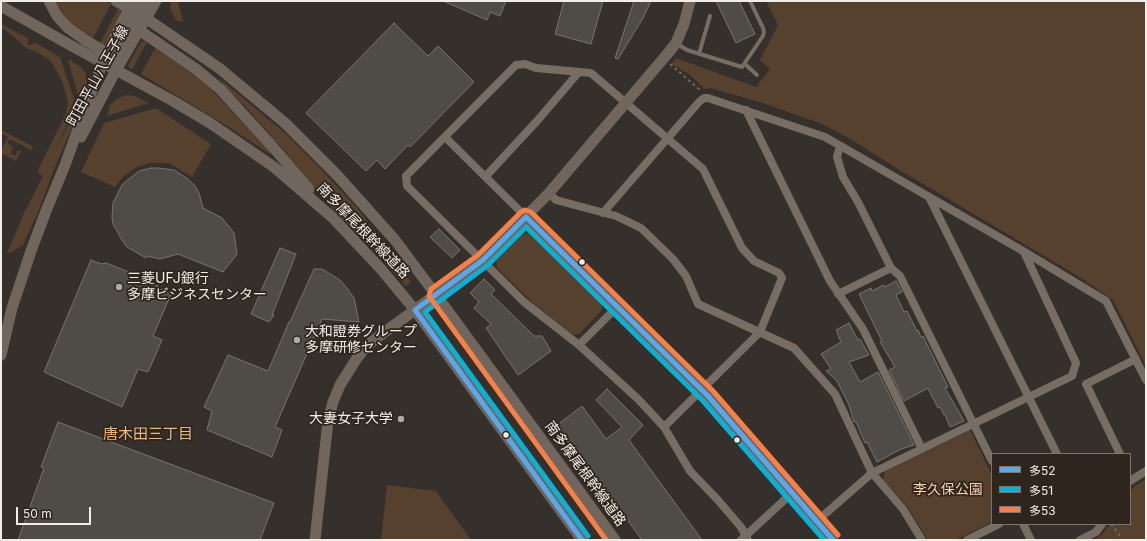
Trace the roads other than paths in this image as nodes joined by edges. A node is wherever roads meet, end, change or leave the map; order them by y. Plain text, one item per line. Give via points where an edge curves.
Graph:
1 (48, 1) edge
2 (116, 1) edge
3 (146, 1) edge
4 (156, 1) edge
5 (690, 1) edge
6 (750, 1) edge
7 (1, 6) edge
8 (710, 16) dead end
9 (137, 18) edge
10 (676, 43) junction
11 (699, 54) junction
12 (111, 62) junction
13 (745, 64) junction
14 (579, 72) junction
15 (757, 75) dead end
16 (626, 104) junction
17 (746, 110) junction
18 (445, 137) junction
19 (667, 139) junction
20 (840, 146) junction
21 (486, 176) junction
22 (549, 193) junction
23 (929, 196) junction
24 (604, 213) junction
25 (332, 217) junction
26 (526, 217) junction
27 (1023, 251) junction
28 (482, 260) junction
29 (891, 268) junction
30 (436, 294) junction
31 (838, 294) junction
32 (617, 307) junction
33 (415, 310) junction
34 (760, 332) junction
35 (579, 345) junction
36 (1, 355) edge
37 (1136, 358) junction
38 (1146, 380) edge
39 (701, 390) junction
40 (1030, 397) junction
41 (973, 424) junction
42 (664, 427) junction
43 (922, 449) junction
44 (1057, 453) edge
45 (1120, 453) edge
46 (991, 459) edge
47 (1146, 471) edge
48 (872, 473) junction
49 (1131, 478) edge
50 (792, 492) junction
51 (816, 521) junction
52 (997, 525) edge
53 (1024, 525) edge
54 (1092, 525) edge
55 (1101, 525) edge
56 (1096, 532) junction
57 (745, 538) edge
58 (315, 540) edge
59 (582, 540) edge
60 (615, 540) edge
61 (833, 540) edge
62 (922, 540) edge
63 (967, 540) edge
64 (1031, 540) edge
65 (1080, 540) edge

1 - 12 main road via 68,28
2 - 9 main road, 南多摩尾根幹線道路
3 - 9 main road
4 - 9 main road, 町田平山八王子線
5 - 10 main road
6 - 13 lane via 764,32
7 - 12 main road, 南多摩尾根幹線道路
8 - 11 lane
9 - 12 main road, 町田平山八王子線
9 - 12 main road, 町田平山八王子線
9 - 25 main road via 220,89
9 - 30 main road, 南多摩尾根幹線道路 via 219,68 284,123 367,207
10 - 11 lane
10 - 16 main road
11 - 13 lane via 742,67
12 - 25 main road, 南多摩尾根幹線道路 via 247,148 296,185
12 - 36 main road via 65,165 22,274
13 - 15 lane
14 - 16 street via 591,73
14 - 18 street via 516,65
14 - 21 street
16 - 19 street
16 - 22 main road
17 - 19 street via 704,98
17 - 20 street via 825,137
17 - 31 street
18 - 21 street
18 - 28 street via 406,176 405,182
19 - 24 street
19 - 34 street via 702,169 742,248 754,261 780,273 782,278
20 - 23 street
20 - 29 street via 837,158 840,169
21 - 26 street
22 - 24 street via 556,200
22 - 26 main road
23 - 27 street
23 - 40 street
24 - 34 street via 640,228 662,248 686,276 698,304
25 - 33 main road, 南多摩尾根幹線道路
26 - 28 main road
26 - 32 main road
27 - 37 street via 1106,301
27 - 40 street via 1076,363 1072,376
28 - 30 main road
28 - 35 street via 524,302
29 - 31 street
29 - 41 street via 900,276
30 - 33 main road
30 - 60 main road, 南多摩尾根幹線道路
31 - 43 street via 863,329
32 - 35 street
32 - 39 main road
33 - 58 main road via 368,345 348,370 333,402 328,421
33 - 59 main road, 南多摩尾根幹線道路
34 - 39 street
34 - 48 street via 794,348 835,394
35 - 42 street via 639,400
37 - 38 street
37 - 45 street via 1086,384
39 - 42 street
39 - 50 main road
40 - 41 street
40 - 44 street
41 - 43 street
41 - 46 street
42 - 57 street via 690,471 741,527
43 - 48 street
47 - 49 street
48 - 51 street
48 - 62 street via 903,510
50 - 51 main road
50 - 57 street
51 - 61 main road
52 - 63 street
53 - 64 street
54 - 56 street
55 - 56 street
56 - 65 street

